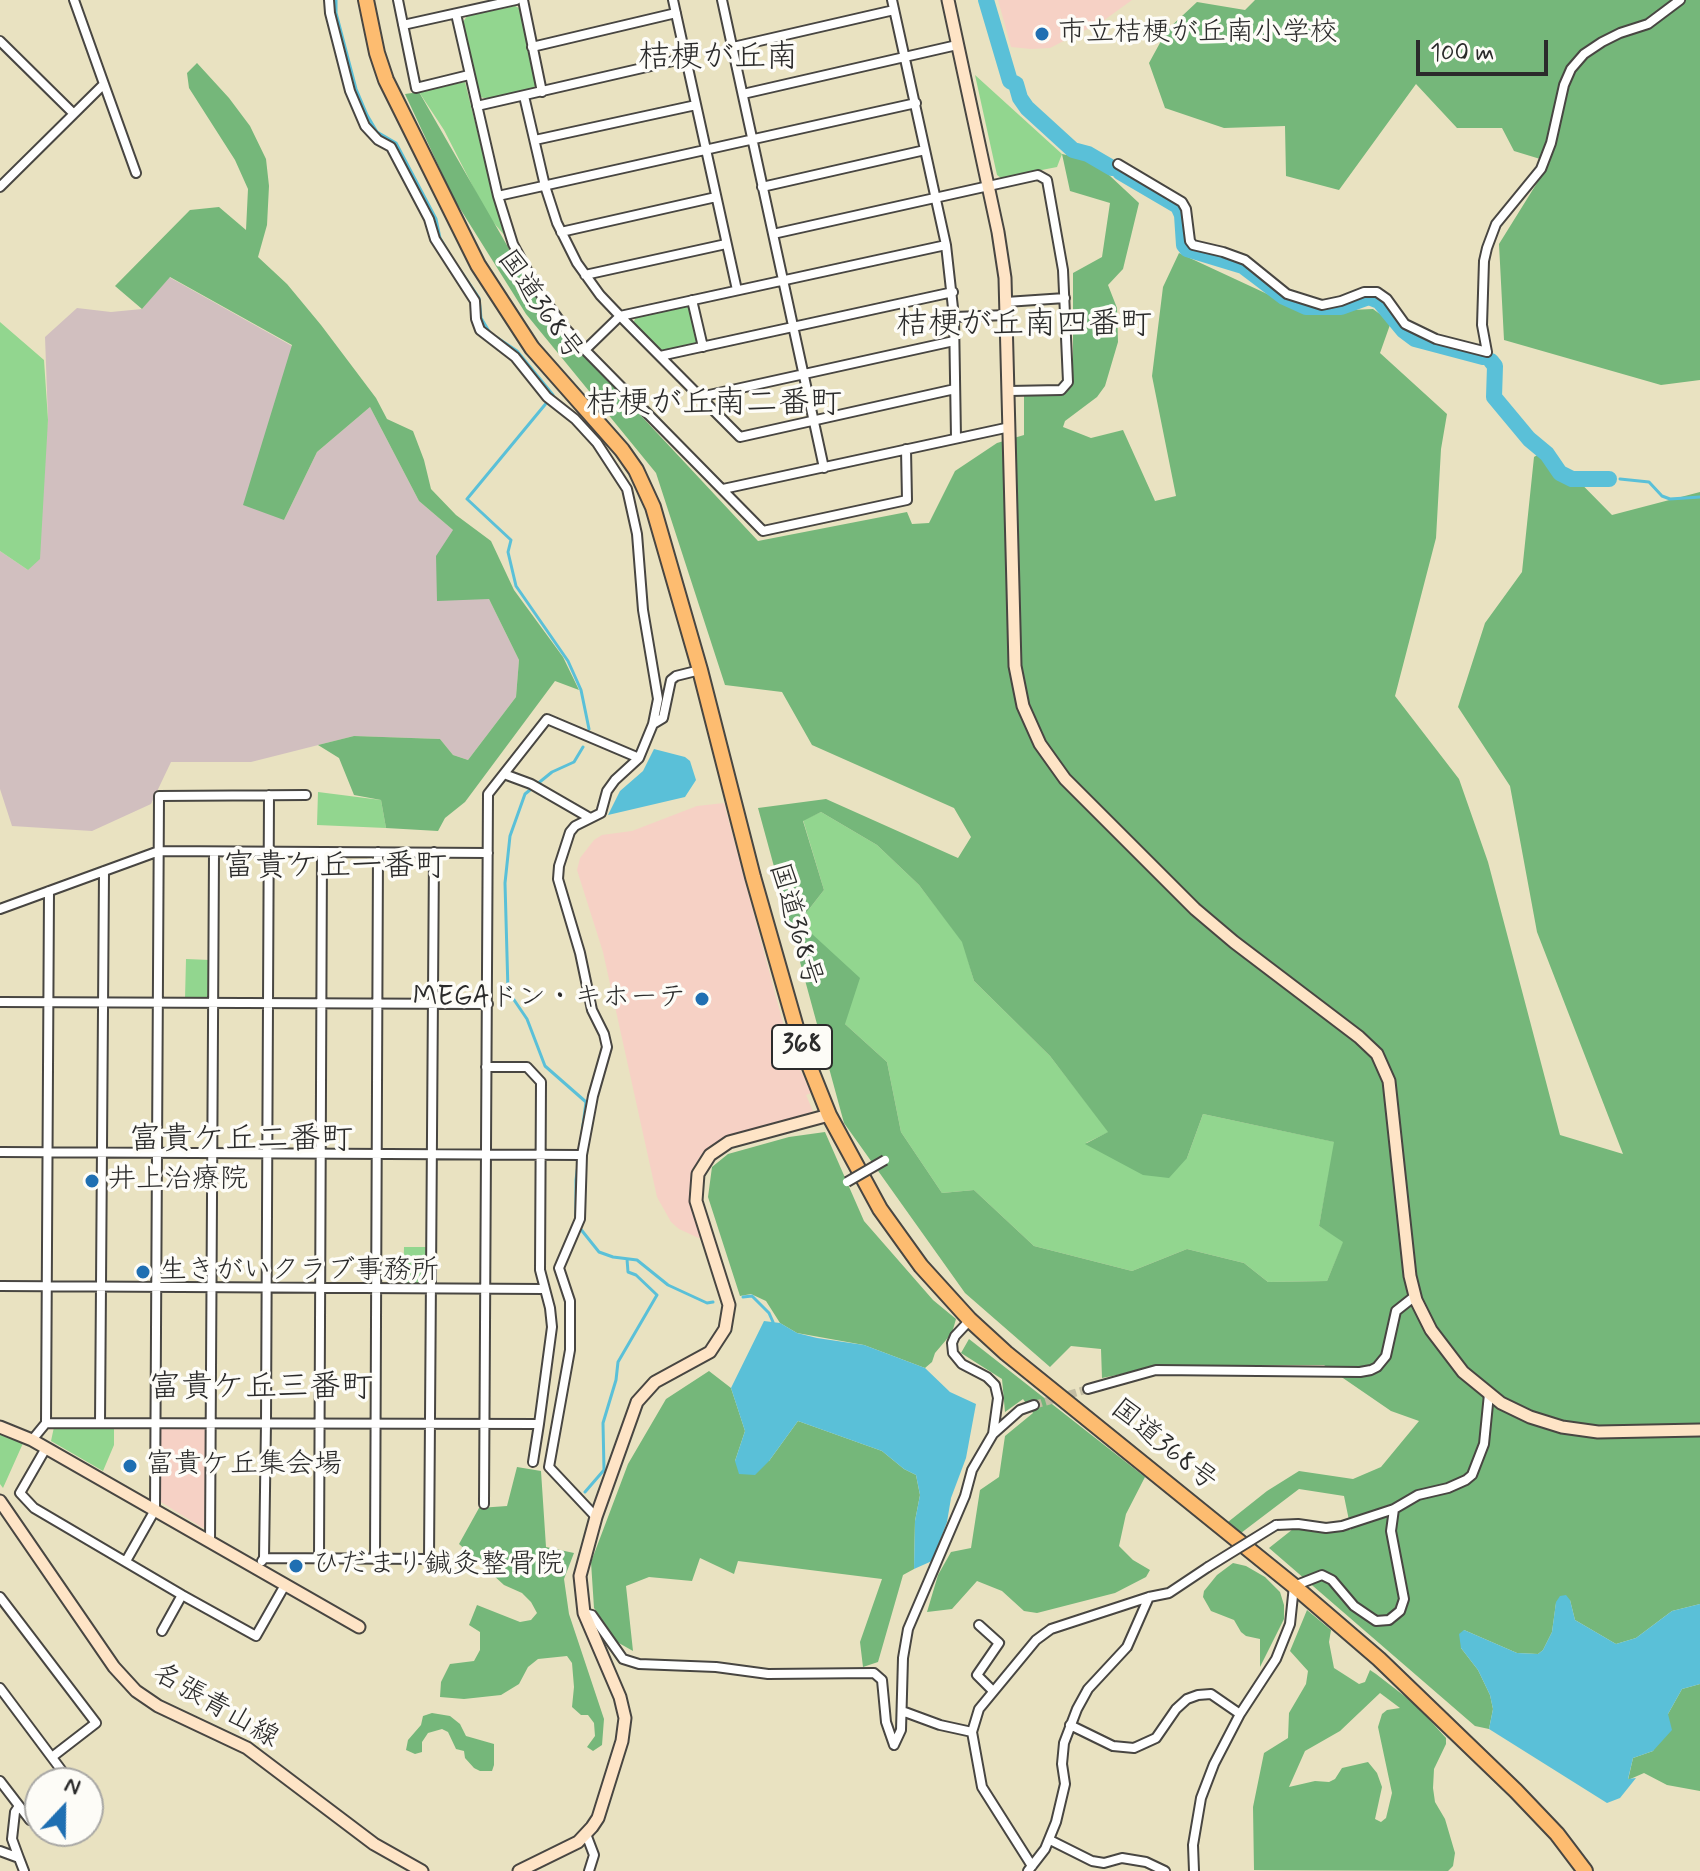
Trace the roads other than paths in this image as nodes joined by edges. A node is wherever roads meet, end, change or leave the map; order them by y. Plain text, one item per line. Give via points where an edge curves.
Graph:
1 (74, 0) edge
2 (329, 0) edge
3 (366, 0) edge
4 (398, 0) edge
5 (516, 0) edge
6 (523, 0) edge
7 (673, 0) edge
8 (892, 0) edge
9 (948, 0) edge
10 (1680, 0) edge
11 (725, 1) edge
12 (894, 10) junction
13 (676, 13) junction
14 (456, 14) junction
15 (403, 25) junction
16 (0, 41) edge
17 (957, 45) junction
18 (532, 47) junction
19 (733, 47) junction
20 (904, 57) junction
21 (686, 58) junction
22 (469, 75) junction
23 (104, 84) junction
24 (542, 92) junction
25 (743, 94) junction
26 (524, 96) junction
27 (916, 103) junction
28 (696, 105) junction
29 (477, 106) junction
30 (73, 113) junction
31 (535, 140) junction
32 (753, 140) junction
33 (706, 150) junction
34 (925, 150) junction
35 (1118, 164) dead end
36 (136, 173) dead end
37 (545, 186) junction
38 (0, 187) edge
39 (762, 187) junction
40 (987, 187) junction
41 (498, 196) junction
42 (716, 197) junction
43 (936, 198) junction
44 (561, 232) junction
45 (773, 234) junction
46 (726, 244) junction
47 (946, 245) junction
48 (585, 275) junction
49 (783, 281) junction
50 (737, 290) junction
51 (953, 292) junction
52 (1065, 298) junction
53 (692, 300) junction
54 (1006, 302) junction
55 (1007, 315) junction
56 (620, 316) junction
57 (954, 317) junction
58 (793, 326) junction
59 (954, 341) junction
60 (703, 347) junction
61 (585, 350) junction
62 (660, 356) junction
63 (803, 374) junction
64 (955, 389) junction
65 (1009, 391) junction
66 (700, 397) junction
67 (813, 421) junction
68 (1010, 427) junction
69 (956, 438) junction
70 (906, 449) junction
71 (824, 468) junction
72 (723, 489) junction
73 (700, 670) junction
74 (653, 724) junction
75 (639, 758) junction
76 (504, 774) junction
77 (269, 795) junction
78 (306, 795) dead end
79 (590, 818) junction
80 (159, 851) junction
81 (269, 851) junction
82 (214, 852) junction
83 (322, 852) junction
84 (378, 852) junction
85 (434, 852) junction
86 (488, 853) junction
87 (104, 871) junction
88 (49, 891) junction
89 (0, 909) edge
90 (0, 1002) edge
91 (48, 1002) junction
92 (103, 1002) junction
93 (157, 1002) junction
94 (213, 1002) junction
95 (268, 1003) junction
96 (322, 1003) junction
97 (377, 1003) junction
98 (433, 1003) junction
99 (488, 1004) junction
100 (486, 1067) junction
101 (829, 1115) junction
102 (0, 1152) edge
103 (48, 1152) junction
104 (102, 1152) junction
105 (212, 1152) junction
106 (157, 1153) junction
107 (267, 1153) junction
108 (321, 1153) junction
109 (377, 1154) junction
110 (432, 1154) junction
111 (486, 1154) junction
112 (541, 1154) junction
113 (578, 1155) junction
114 (885, 1160) dead end
115 (847, 1182) dead end
116 (0, 1286) edge
117 (101, 1286) junction
118 (47, 1287) junction
119 (266, 1287) junction
120 (157, 1288) junction
121 (211, 1288) junction
122 (376, 1288) junction
123 (320, 1289) junction
124 (432, 1289) junction
125 (486, 1289) junction
126 (544, 1289) junction
127 (1415, 1296) junction
128 (970, 1320) junction
129 (1088, 1389) tunnel mouth
130 (1489, 1394) junction
131 (1034, 1405) tunnel mouth
132 (100, 1422) junction
133 (155, 1422) junction
134 (46, 1423) junction
135 (211, 1423) junction
136 (266, 1423) junction
137 (319, 1423) junction
138 (430, 1423) junction
139 (376, 1424) junction
140 (484, 1424) junction
141 (539, 1424) junction
142 (0, 1427) edge
143 (1700, 1430) edge
144 (993, 1434) junction
145 (32, 1440) junction
146 (46, 1448) junction
147 (533, 1462) dead end
148 (0, 1501) edge
149 (484, 1504) dead end
150 (1394, 1509) junction
151 (155, 1510) junction
152 (596, 1517) junction
153 (210, 1542) junction
154 (319, 1558) junction
155 (375, 1558) junction
156 (126, 1561) junction
157 (261, 1563) junction
158 (285, 1585) junction
159 (1294, 1586) junction
160 (182, 1595) junction
161 (0, 1597) edge
162 (1149, 1597) junction
163 (584, 1613) junction
164 (979, 1625) dead end
165 (359, 1627) dead end
166 (162, 1631) dead end
167 (0, 1688) edge
168 (993, 1691) junction
169 (902, 1711) junction
170 (1240, 1714) junction
171 (1070, 1725) junction
172 (972, 1732) junction
173 (52, 1757) junction
174 (59, 1767) edge
175 (0, 1781) edge
176 (19, 1806) junction
177 (24, 1812) edge
178 (586, 1834) junction
179 (1050, 1840) junction
180 (0, 1851) edge
181 (19, 1858) junction
182 (1030, 1868) edge
183 (24, 1871) edge
184 (422, 1871) edge
185 (519, 1871) edge
186 (589, 1871) edge
187 (1165, 1871) edge
188 (1194, 1871) edge
189 (1585, 1871) edge

1 - 23 street
2 - 74 street via 350,91 365,126 391,147 440,249 475,301 480,330 515,357 550,400 597,443 630,497 658,699
3 - 73 highway, 国道368号 / 368 via 386,80 478,265 532,348 608,432 645,488
4 - 15 street
5 - 14 street
6 - 18 street
7 - 13 street
8 - 12 street
9 - 17 street
10 - 35 street via 1648,24 1602,42 1571,69 1541,169 1496,224 1487,248 1482,325 1487,352 1436,339 1405,324 1387,299 1371,291 1322,305 1287,294 1235,255 1193,245 1182,202
11 - 19 street
12 - 19 street
12 - 20 street
13 - 18 street
13 - 21 street
14 - 15 street
14 - 22 street
15 - 22 street via 416,88
16 - 30 street
17 - 20 street
17 - 40 street
18 - 24 street
19 - 25 street
20 - 25 street
20 - 27 street
21 - 24 street
21 - 28 street
22 - 29 street
23 - 30 street
23 - 36 street
24 - 26 street
25 - 32 street
26 - 29 street
26 - 31 street
27 - 32 street
27 - 34 street
28 - 31 street
28 - 33 street
29 - 41 street
30 - 38 street
31 - 37 street
32 - 33 street
32 - 39 street
33 - 37 street
33 - 42 street
34 - 39 street
34 - 43 street
37 - 41 street
37 - 44 street
39 - 45 street
40 - 43 street
40 - 52 street via 1038,175 1047,180
40 - 54 street
41 - 61 street via 513,244 539,292
42 - 44 street
42 - 46 street
43 - 45 street
43 - 47 street
44 - 48 street
45 - 49 street
46 - 48 street
46 - 50 street
47 - 49 street
47 - 51 street
48 - 56 street
49 - 50 street
49 - 58 street
50 - 53 street
51 - 57 street
51 - 58 street
52 - 54 street
52 - 65 street via 1068,382 1061,390
53 - 56 street
53 - 60 street
54 - 55 street
55 - 57 street
55 - 65 street
56 - 61 street
56 - 62 street
57 - 59 street
58 - 60 street
58 - 63 street
59 - 63 street
59 - 64 street
60 - 62 street
61 - 72 street
62 - 66 street
63 - 66 street
63 - 67 street
64 - 67 street
64 - 69 street
65 - 68 street
66 - 67 street via 740,437
67 - 71 street
68 - 69 street
68 - 127 street via 1015,666 1034,733 1065,779 1195,909 1377,1054 1389,1081
69 - 70 street
70 - 71 street
70 - 72 street via 907,500 763,531
71 - 72 street
73 - 74 street via 671,680 663,718
73 - 101 highway, 国道368号 / 368 via 801,1045
74 - 75 street
75 - 76 street via 547,719
75 - 79 street via 607,791 601,813
76 - 79 street
76 - 86 street via 488,794
77 - 78 street
77 - 80 street via 159,796
77 - 81 street
79 - 113 street via 570,832 558,879 592,1010 607,1042
80 - 82 street
80 - 87 street
80 - 93 street
81 - 82 street
81 - 83 street
81 - 95 street
82 - 94 street
83 - 84 street
83 - 96 street
84 - 85 street
84 - 97 street
85 - 86 street
85 - 98 street
86 - 99 street
87 - 88 street
87 - 92 street
88 - 89 street
88 - 91 street
90 - 91 street
91 - 92 street
91 - 103 street
92 - 93 street
92 - 104 street
93 - 94 street
93 - 106 street
94 - 95 street
94 - 105 street
95 - 96 street
95 - 107 street
96 - 97 street
96 - 108 street
97 - 98 street
97 - 109 street
98 - 99 street
98 - 110 street
99 - 100 street
100 - 111 street
100 - 112 street via 527,1067 541,1082
101 - 128 highway, 国道368号 / 368 via 880,1209 921,1266
101 - 152 street via 729,1142 702,1167 696,1201 726,1294 725,1329 710,1352 655,1382 637,1402
102 - 103 street
103 - 104 street
103 - 118 street
104 - 106 street
104 - 117 street
105 - 106 street
105 - 107 street
105 - 121 street
106 - 120 street
107 - 108 street
107 - 119 street
108 - 109 street
108 - 123 street
109 - 110 street
109 - 122 street
110 - 111 street
110 - 124 street
111 - 112 street
111 - 125 street
112 - 113 street
112 - 126 street
113 - 152 street via 580,1219 559,1268 571,1315 570,1350 549,1467
114 - 115 street, bridge
116 - 118 street
117 - 118 street
117 - 120 street
117 - 132 street
118 - 134 street
119 - 121 street
119 - 123 street
119 - 136 street
120 - 121 street
120 - 133 street
121 - 135 street
122 - 123 street
122 - 124 street
122 - 139 street
123 - 137 street
124 - 125 street
124 - 138 street
125 - 126 street
125 - 140 street
126 - 141 street via 552,1327
127 - 129 street via 1396,1311 1386,1356 1371,1370 1156,1370
127 - 130 street via 1442,1347
128 - 144 street via 955,1336 953,1353 995,1385
128 - 159 highway, 国道368号 / 368
130 - 143 street via 1530,1417 1571,1429
130 - 150 street via 1484,1444 1472,1475
131 - 144 street via 1020,1410
132 - 133 street
132 - 134 street
133 - 135 street
133 - 151 street
134 - 145 street
135 - 136 street
135 - 153 street
136 - 137 street
136 - 157 street
137 - 139 street
137 - 154 street
138 - 139 street
138 - 140 street
138 - 155 street via 429,1559
139 - 155 street
140 - 141 street
140 - 149 street
141 - 147 street
142 - 145 street
144 - 169 street via 975,1461 908,1629
145 - 146 street
146 - 151 street
146 - 156 street via 20,1493 34,1508
148 - 184 street, 名張青山線 via 136,1691 247,1748 374,1844
150 - 159 street via 1391,1531 1404,1599 1389,1620 1376,1621 1364,1614 1326,1577
150 - 162 street, bridge via 1335,1528 1276,1525 1169,1593
151 - 153 street
151 - 156 street
152 - 163 street via 580,1576
153 - 157 street
154 - 155 street
154 - 157 street
156 - 160 street
157 - 158 street
158 - 160 street via 256,1636
158 - 165 street
159 - 170 street via 1290,1624 1276,1659
159 - 189 highway, 国道368号 / 368 via 1449,1725 1557,1834
160 - 166 street
161 - 173 street via 96,1723
162 - 168 street via 1051,1629
162 - 171 street via 1127,1647 1088,1689
163 - 169 street via 592,1615 623,1659 639,1664 768,1674 874,1673 882,1680 894,1745
163 - 178 street via 620,1697 625,1729 598,1818
164 - 168 street via 999,1643 977,1675
167 - 173 street
168 - 172 street via 979,1709
169 - 172 street
170 - 171 street via 1211,1694 1198,1695 1176,1709 1156,1738 1134,1748 1113,1746
170 - 188 street via 1201,1798
171 - 179 street via 1062,1764 1065,1784
172 - 182 street via 982,1787
173 - 174 street
175 - 176 street
176 - 177 street
176 - 181 street via 12,1839
178 - 185 street via 562,1852
178 - 186 street via 594,1855
179 - 182 street
179 - 187 street via 1092,1861 1122,1858
180 - 181 street
181 - 183 street

